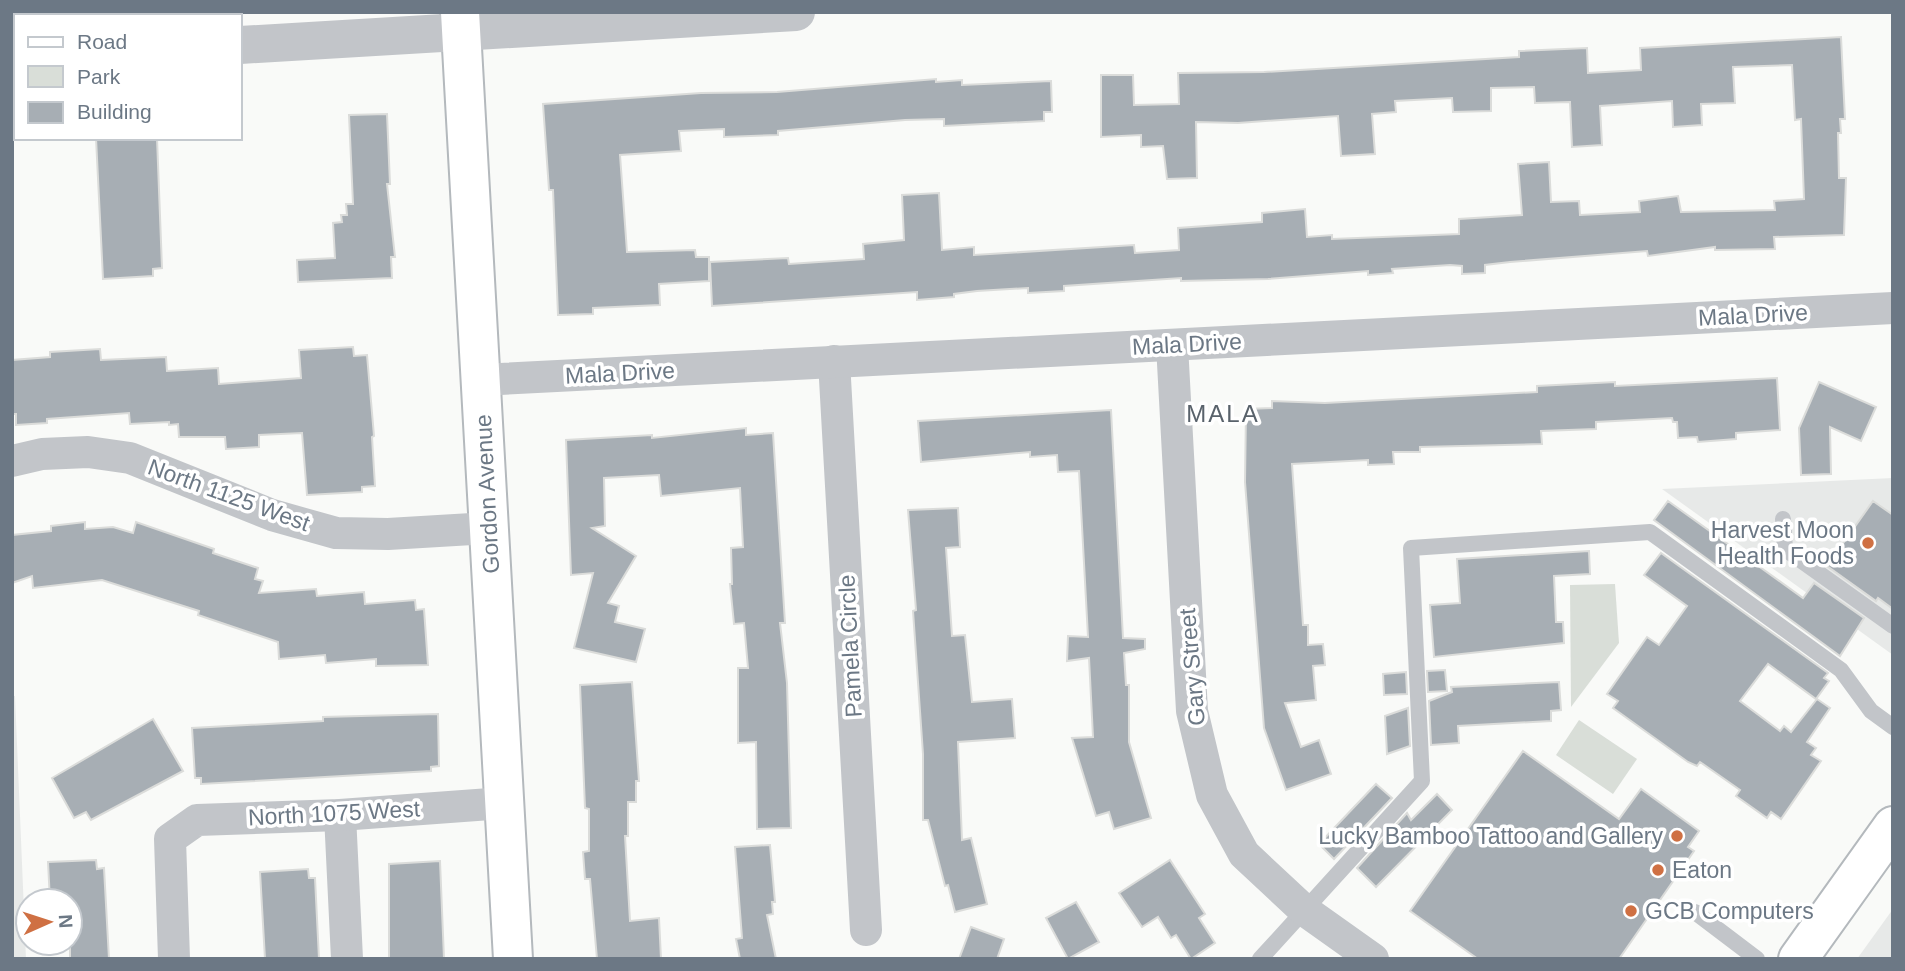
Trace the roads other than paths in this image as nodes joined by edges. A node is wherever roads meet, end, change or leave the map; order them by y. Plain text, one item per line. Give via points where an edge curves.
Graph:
1 (796, 12) edge
2 (786, 13) edge
3 (461, 21) edge
4 (242, 45) edge
5 (1893, 308) edge
6 (1172, 345) junction
7 (834, 361) junction
8 (480, 380) junction
9 (12, 461) edge
10 (1783, 519) dead end
11 (488, 528) junction
12 (1893, 626) edge
13 (1893, 727) edge
14 (504, 803) junction
15 (340, 815) junction
16 (1893, 826) edge
17 (1304, 910) junction
18 (1695, 912) dead end
19 (866, 930) dead end
20 (174, 959) edge
21 (347, 959) edge
22 (513, 959) edge
23 (1260, 959) edge
24 (1373, 959) edge
25 (1757, 959) edge
26 (1798, 959) edge

1 - 2 street
2 - 3 street
3 - 4 street
3 - 8 main road, Gordon Avenue
5 - 6 street, Mala Drive
6 - 7 street, Mala Drive
6 - 17 street, Gary Street via 1192,711 1212,795 1244,854
7 - 8 street, Mala Drive
7 - 19 street, Pamela Circle
8 - 11 main road, Gordon Avenue
9 - 11 street, North 1125 West via 88,452 130,458 272,515 336,533
10 - 12 lane via 1785,549
11 - 14 main road, Gordon Avenue
13 - 17 lane via 1871,711 1841,670 1650,532 1411,548 1422,781
14 - 15 street, North 1075 West
14 - 22 main road, Gordon Avenue
15 - 20 street, North 1075 West via 197,820 170,839
15 - 21 street
16 - 26 main road
17 - 23 lane
17 - 24 street, Gary Street
18 - 25 lane

